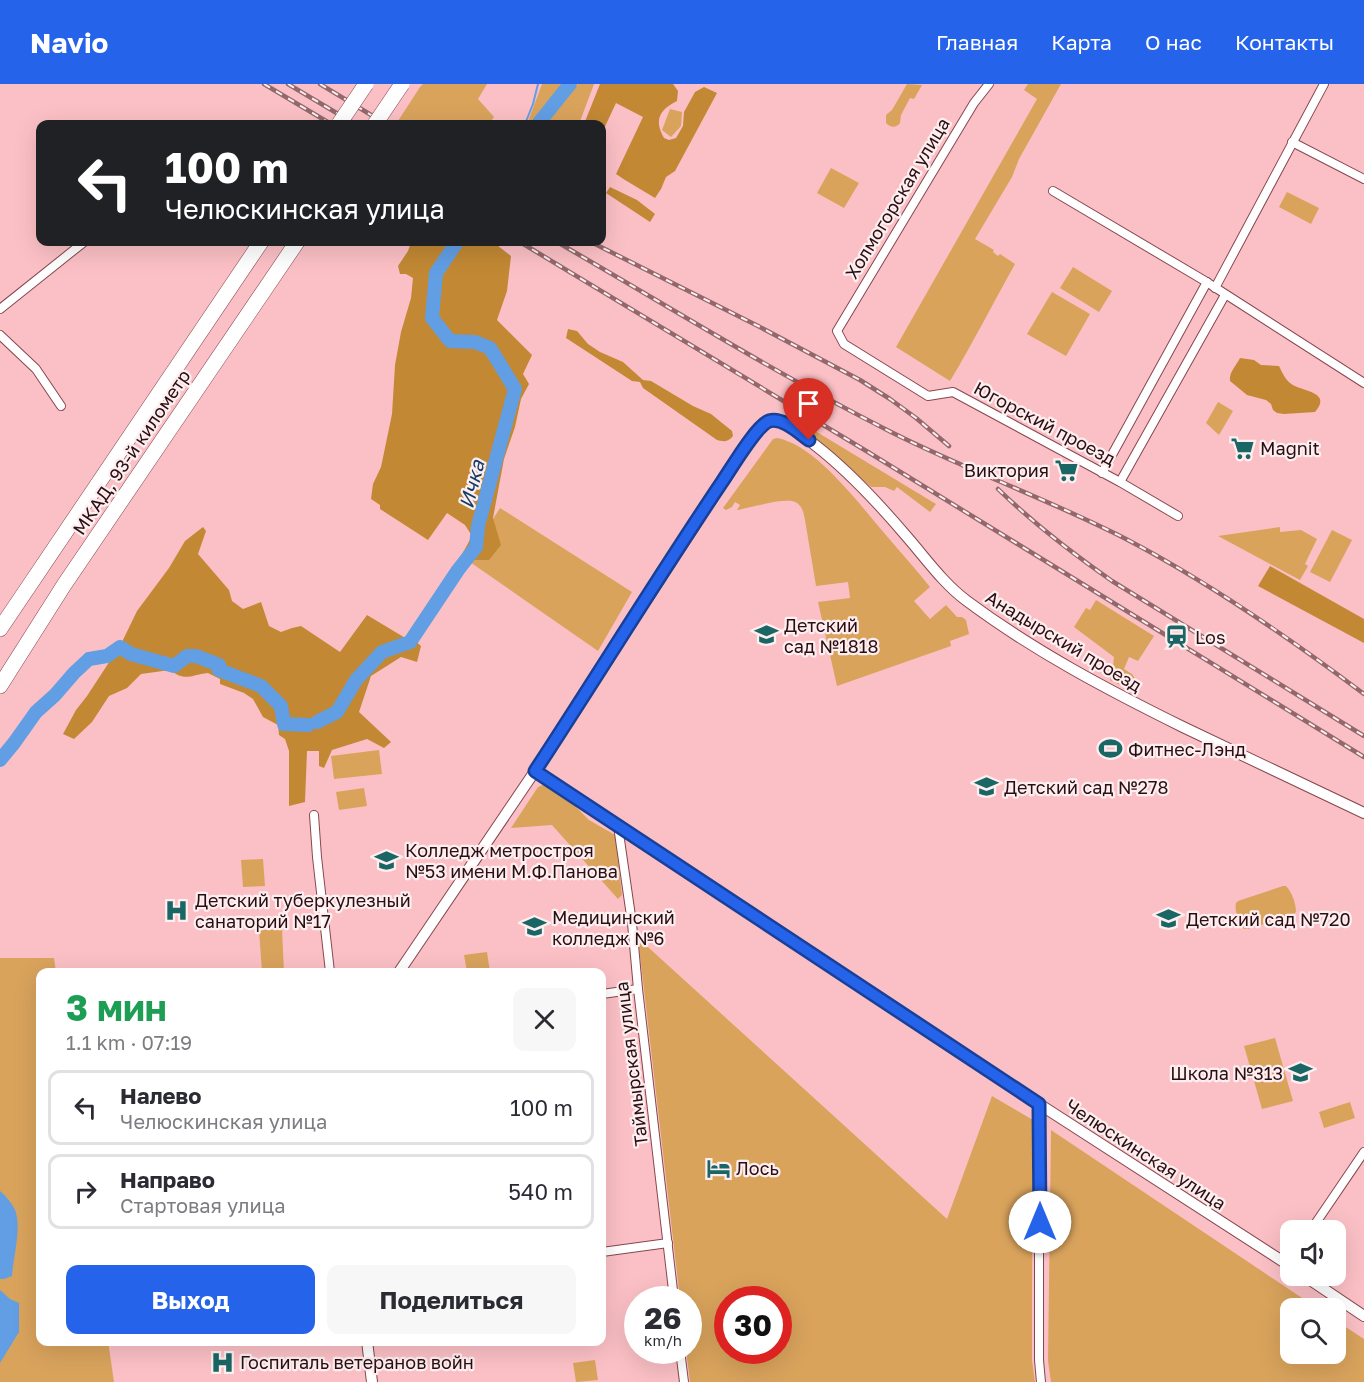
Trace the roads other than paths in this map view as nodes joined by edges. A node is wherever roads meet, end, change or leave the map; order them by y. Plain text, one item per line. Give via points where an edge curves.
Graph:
1 (366, 84) edge
2 (402, 84) edge
3 (989, 84) edge
4 (1324, 84) edge
5 (342, 120) edge
6 (378, 120) edge
7 (1292, 142) junction
8 (1364, 179) edge
9 (1053, 191) dead end
10 (79, 246) edge
11 (258, 246) edge
12 (294, 246) edge
13 (1211, 285) junction
14 (1225, 295) junction
15 (0, 309) edge
16 (837, 331) joint
17 (0, 335) edge
18 (1364, 383) edge
19 (61, 406) dead end
20 (1102, 473) junction
21 (1120, 482) junction
22 (1178, 516) dead end
23 (0, 628) edge
24 (0, 686) edge
25 (535, 771) junction
26 (1364, 813) edge
27 (314, 815) dead end
28 (618, 826) junction
29 (330, 968) edge
30 (402, 968) edge
31 (638, 989) junction
32 (606, 993) edge
33 (1039, 1104) junction
34 (1364, 1152) edge
35 (1318, 1220) edge
36 (668, 1244) junction
37 (606, 1252) edge
38 (1280, 1258) edge
39 (673, 1286) edge
40 (1319, 1286) edge
41 (1364, 1317) edge
42 (368, 1346) edge
43 (682, 1364) edge
44 (372, 1382) edge
45 (684, 1382) edge
46 (1041, 1382) edge

1 - 5 highway, bridge
2 - 6 highway, bridge
3 - 16 street, Холмогорская улица
4 - 7 street
7 - 8 street
7 - 13 street
9 - 13 street
10 - 15 street
11 - 23 highway, МКАД, 93-й километр
12 - 24 highway, МКАД, 93-й километр
13 - 14 street
13 - 20 street
14 - 18 street
14 - 21 street
16 - 20 street, Югорский проезд via 844,344 928,396 953,392
17 - 19 street via 36,369
20 - 21 street, Югорский проезд
21 - 22 street, Югорский проезд
25 - 26 street, Анадырский проезд via 708,503 754,435 771,420 796,430 835,461 951,588 988,617 1114,692
25 - 28 street, Челюскинская улица
25 - 30 street
27 - 29 street
28 - 31 street, Таймырская улица
28 - 33 street, Челюскинская улица
31 - 32 street
31 - 36 street, Таймырская улица
33 - 38 street, Челюскинская улица
33 - 46 street
34 - 35 street
36 - 37 street
36 - 39 street, Таймырская улица
40 - 41 street
42 - 44 street
43 - 45 street

